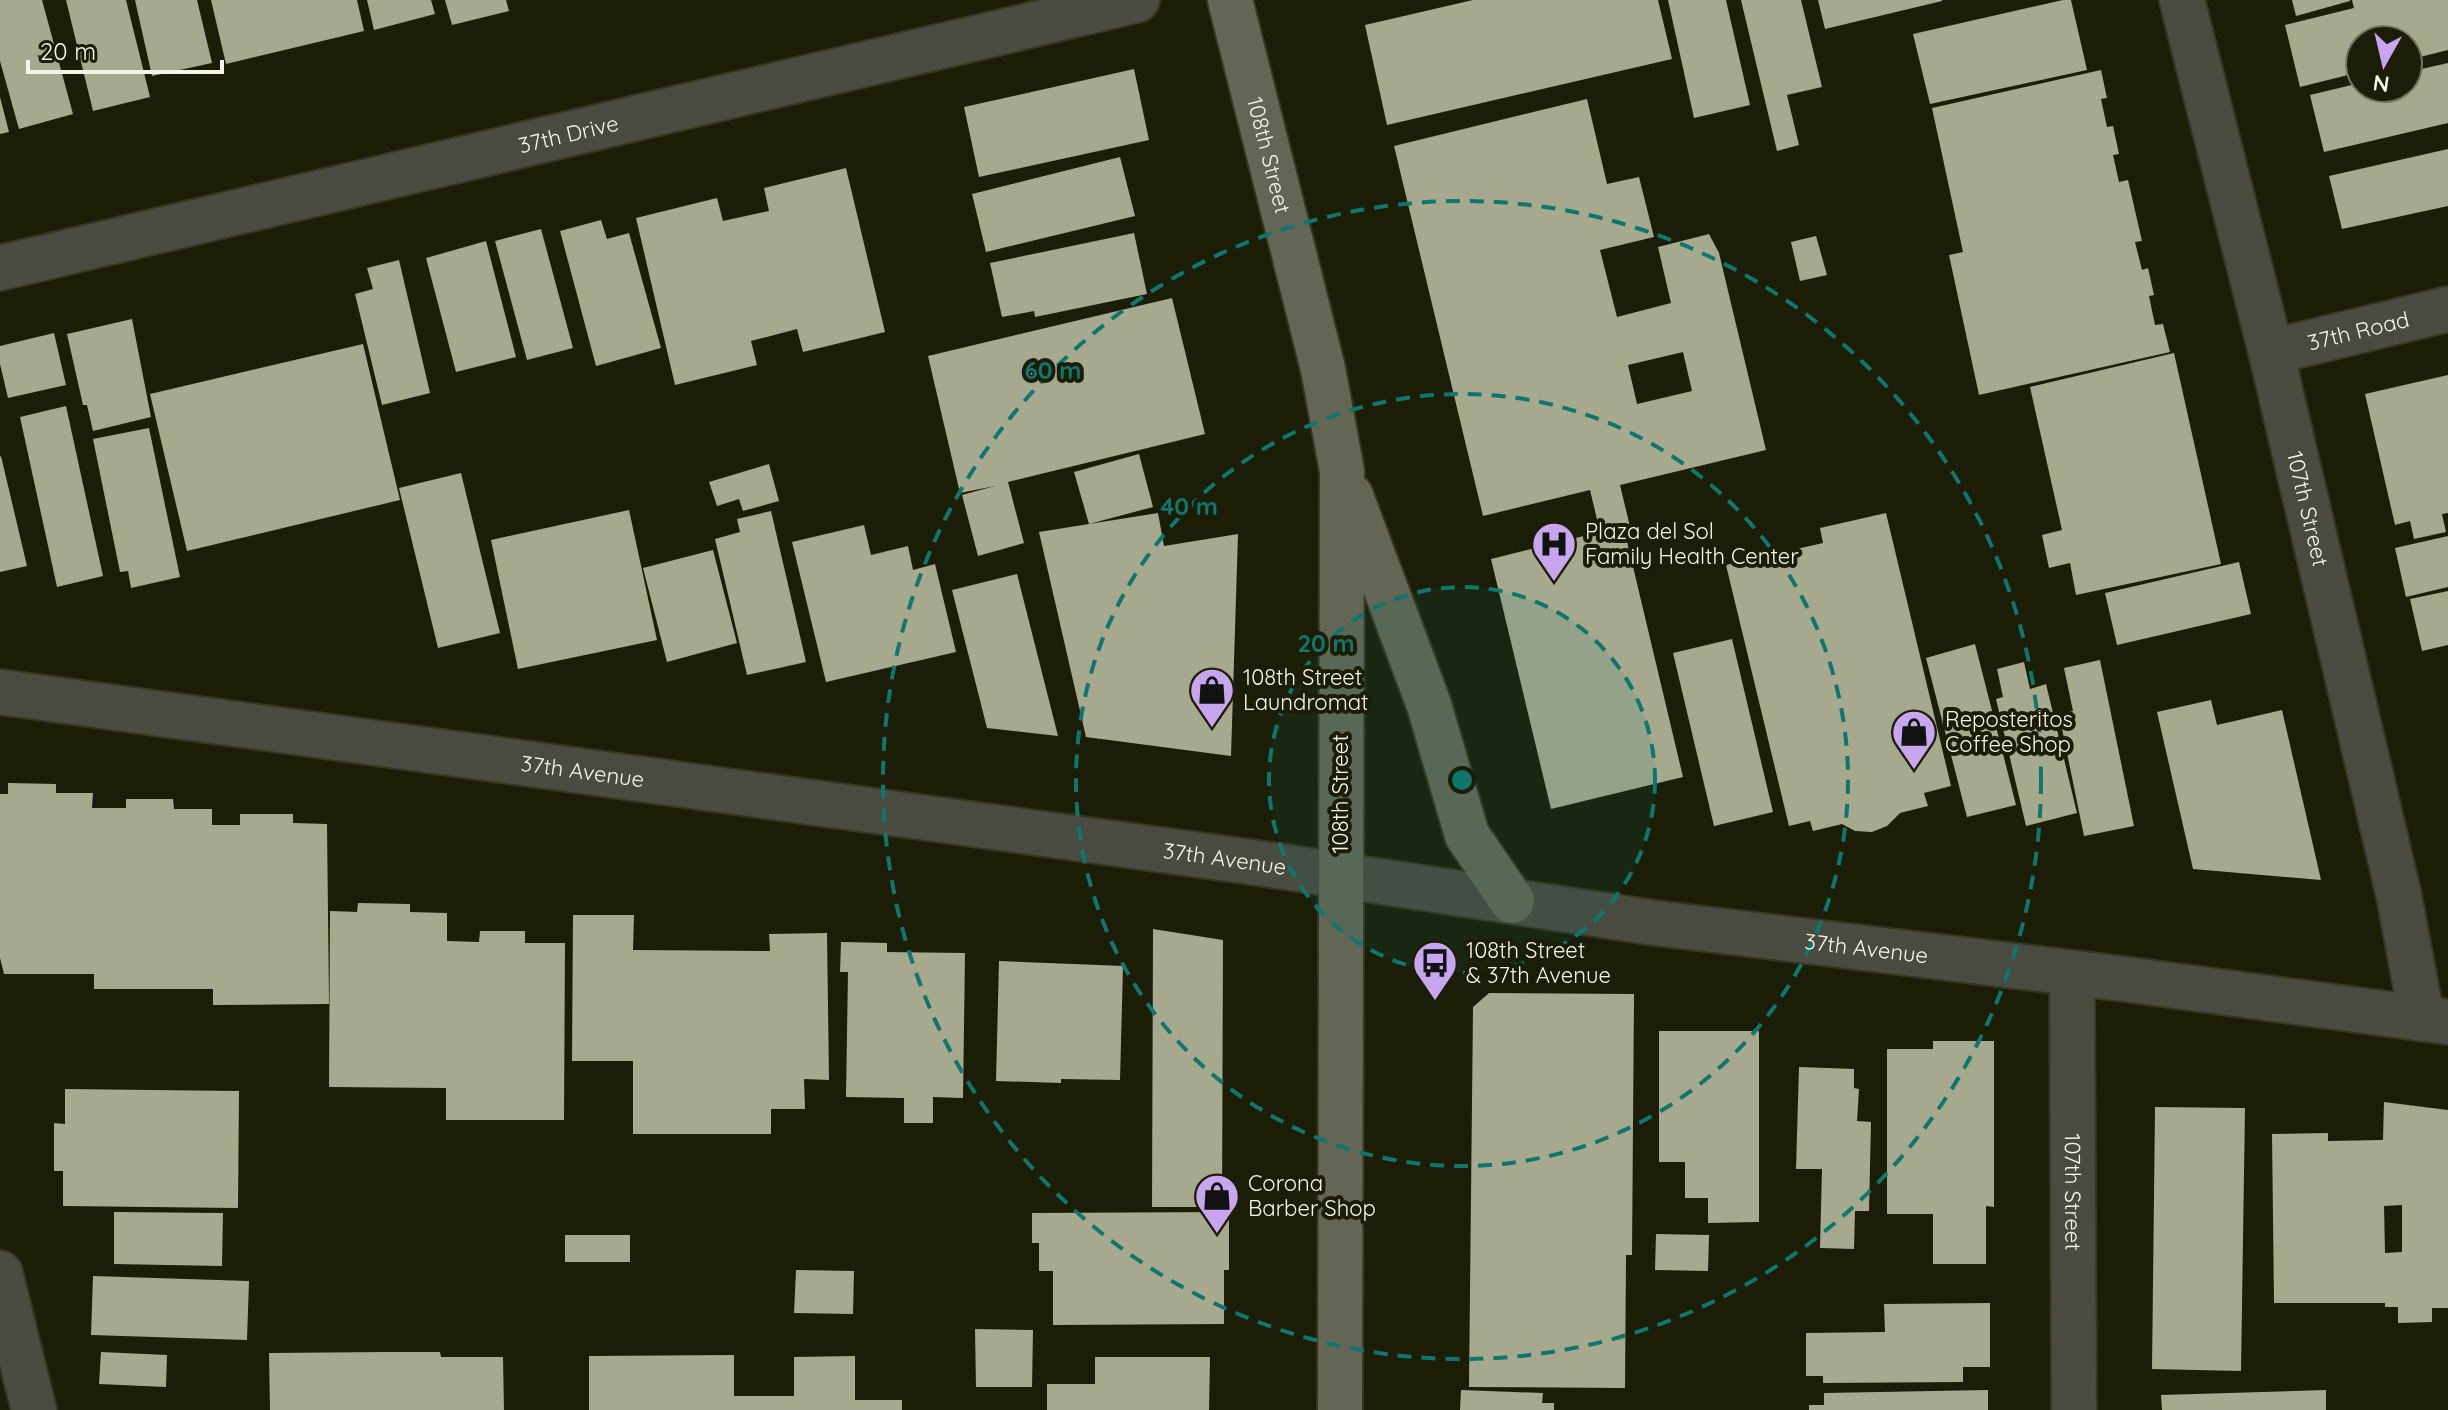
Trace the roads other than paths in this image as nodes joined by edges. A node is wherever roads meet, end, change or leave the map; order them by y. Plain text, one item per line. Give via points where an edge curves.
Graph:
1 (1137, 0) edge
2 (1230, 0) edge
3 (2182, 0) edge
4 (0, 268) edge
5 (2448, 309) edge
6 (2271, 352) junction
7 (1342, 471) junction
8 (0, 692) edge
9 (1340, 875) junction
10 (1512, 901) junction
11 (2072, 974) junction
12 (2435, 1020) edge
13 (0, 1273) edge
14 (34, 1410) edge
15 (1340, 1410) edge
16 (2074, 1410) edge

1 - 4 street, 37th Drive
2 - 7 main road, 108th Street via 1323,369
3 - 6 street, 107th Street
5 - 6 street, 37th Road
6 - 12 street, 107th Street via 2399,896
7 - 9 main road, 108th Street
7 - 10 main road via 1429,705 1467,835
8 - 9 street, 37th Avenue
9 - 10 street, 37th Avenue
9 - 15 main road, 108th Street
10 - 11 street, 37th Avenue
11 - 12 street, 37th Avenue
11 - 16 street, 107th Street
13 - 14 street

